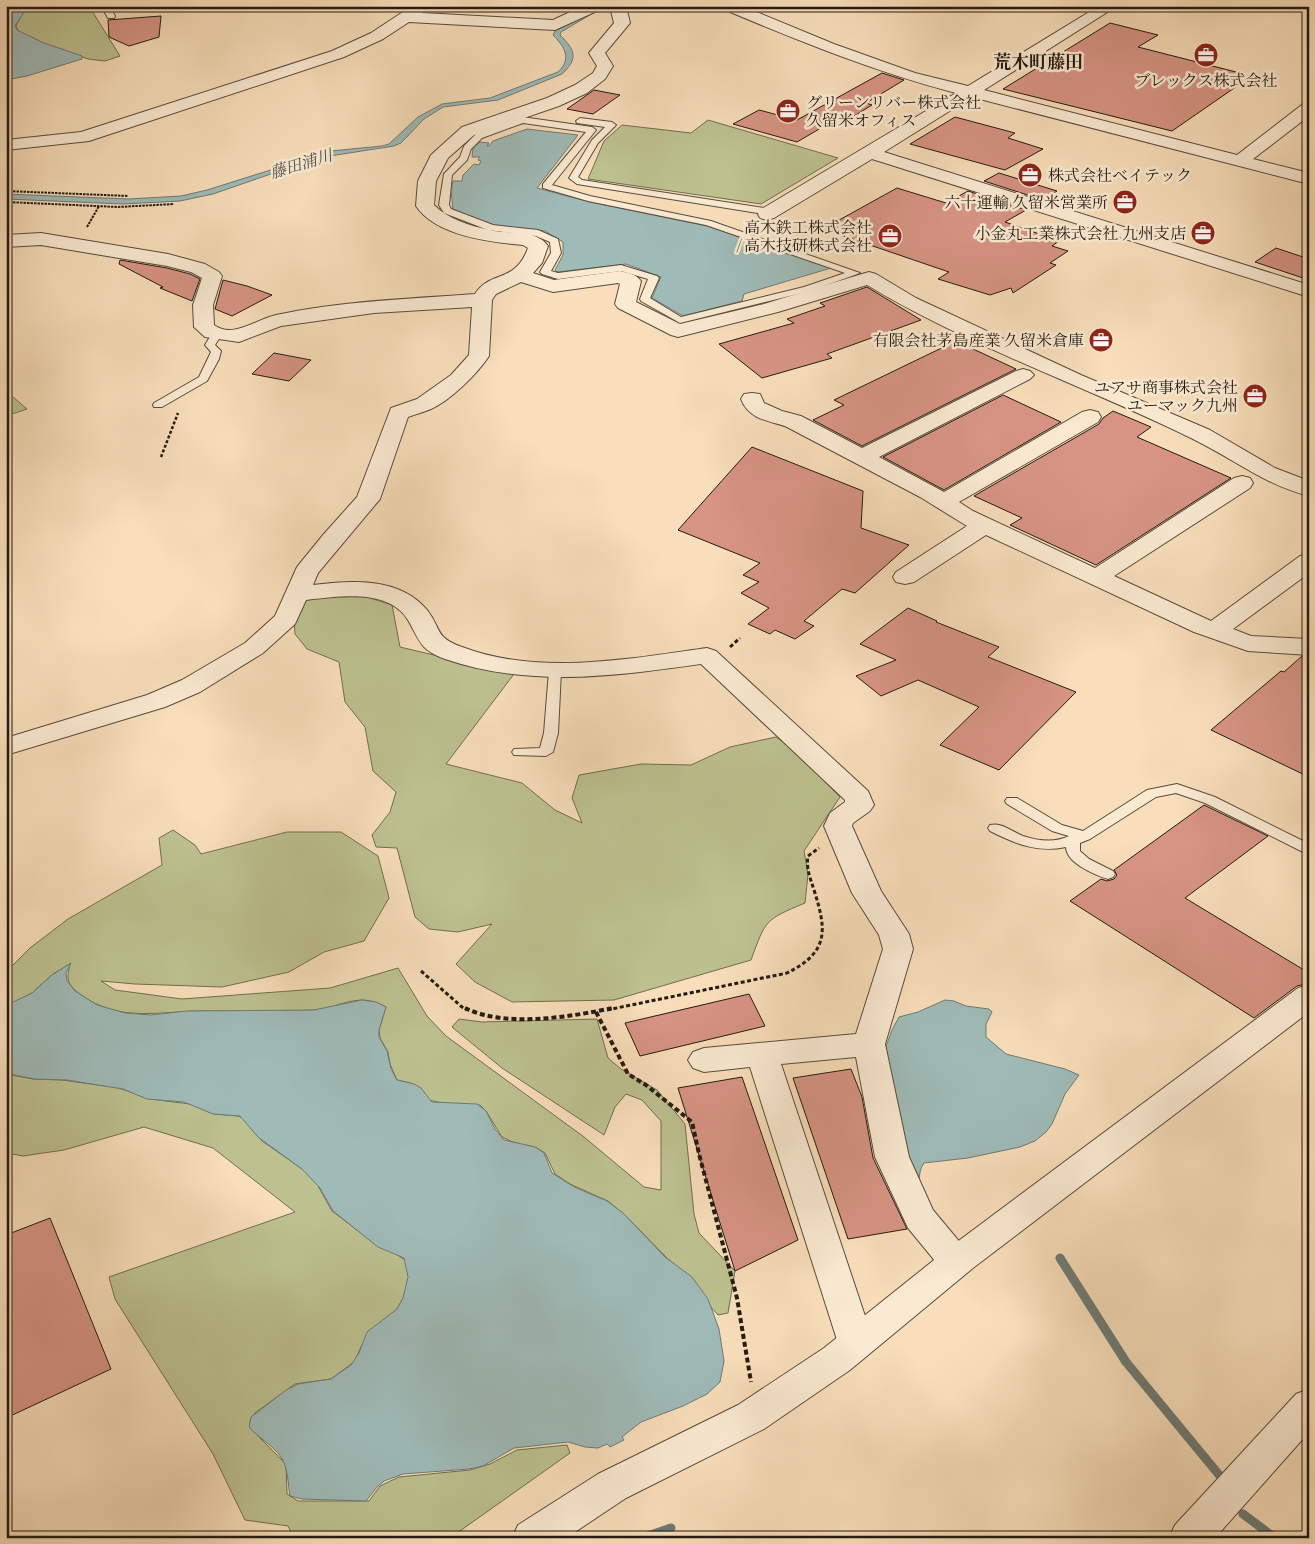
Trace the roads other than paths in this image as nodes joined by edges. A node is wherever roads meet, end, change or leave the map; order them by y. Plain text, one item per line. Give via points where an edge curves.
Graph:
1 (105, 6) edge
2 (423, 6) edge
3 (618, 6) edge
4 (728, 6) edge
5 (1110, 6) edge
6 (601, 7) edge
7 (111, 16) dead end
8 (409, 17) junction
9 (970, 92) junction
10 (1309, 108) edge
11 (520, 113) junction
12 (588, 133) junction
13 (483, 144) dead end
14 (6, 145) edge
15 (870, 153) junction
16 (1240, 161) junction
17 (1309, 179) edge
18 (769, 213) joint
19 (6, 241) edge
20 (841, 268) junction
21 (520, 275) junction
22 (1309, 291) edge
23 (747, 297) dead end
24 (482, 300) junction
25 (217, 334) junction
26 (1023, 375) dead end
27 (752, 399) dead end
28 (158, 406) dead end
29 (1090, 417) dead end
30 (862, 457) junction
31 (1242, 483) dead end
32 (1309, 489) edge
33 (943, 502) junction
34 (985, 525) junction
35 (1309, 561) edge
36 (905, 578) dead end
37 (1097, 578) junction
38 (298, 594) junction
39 (1214, 631) junction
40 (1309, 647) edge
41 (555, 671) junction
42 (6, 747) edge
43 (519, 752) dead end
44 (1012, 801) dead end
45 (995, 828) dead end
46 (1079, 838) junction
47 (1309, 850) edge
48 (1108, 874) dead end
49 (1309, 996) edge
50 (870, 1044) junction
51 (762, 1054) junction
52 (704, 1060) dead end
53 (956, 1262) junction
54 (856, 1343) junction
55 (1309, 1405) edge
56 (532, 1538) edge
57 (1189, 1538) edge

1 - 7 lane
2 - 8 street
3 - 6 street
3 - 11 street via 622,23 597,53 605,66 599,76 581,89
4 - 9 street via 863,60
5 - 9 street
6 - 8 street via 555,25
8 - 14 street via 338,54 83,137
9 - 15 street
9 - 16 street
10 - 16 street
11 - 18 lane via 612,125 595,142 572,178 580,182
11 - 21 street via 468,131 440,155 428,181 425,206 436,218 457,226 489,236 528,240 538,246 532,263
12 - 13 lane via 522,126 493,136
12 - 20 lane via 546,186 708,223
12 - 20 lane via 592,130 522,120 480,136 448,174 444,205 447,211 491,228 538,233 555,241 556,253 545,272 558,276 621,268 654,278 645,299 680,320 855,273
15 - 18 street
15 - 22 street
16 - 17 street
19 - 25 street via 41,239 198,268 212,276 203,306 204,328
20 - 23 lane
21 - 24 street via 488,290
21 - 32 street via 553,286 620,277 631,281 625,304 678,331 771,308 869,278 909,302 1202,434 1268,474
24 - 25 street via 374,307 277,321 239,336
24 - 38 street via 479,356 458,379 425,404 399,413 368,499 306,572
25 - 28 lane via 210,345 216,350 214,359 203,379
26 - 30 street
27 - 30 street via 755,407 793,420
29 - 33 street
30 - 33 street
31 - 37 street
33 - 34 street
34 - 36 street
34 - 37 street
35 - 39 street
37 - 39 street
38 - 41 street via 356,588 383,592 418,614 432,642 456,654 502,666
38 - 42 street via 286,619 254,648 191,686 156,701
39 - 40 street via 1248,643
41 - 43 lane via 551,733 546,752
41 - 50 street via 593,670 707,656 858,798 860,805 840,819 838,826 867,894 894,934 898,949
44 - 46 lane
45 - 46 lane via 1019,840 1048,846
46 - 47 lane via 1152,793 1177,788 1210,800
46 - 48 lane via 1073,852 1084,862
49 - 53 street
50 - 51 street
50 - 53 street via 892,1157 920,1218
51 - 52 street
51 - 54 street
53 - 54 street
54 - 56 street via 754,1415 612,1486
55 - 57 street

